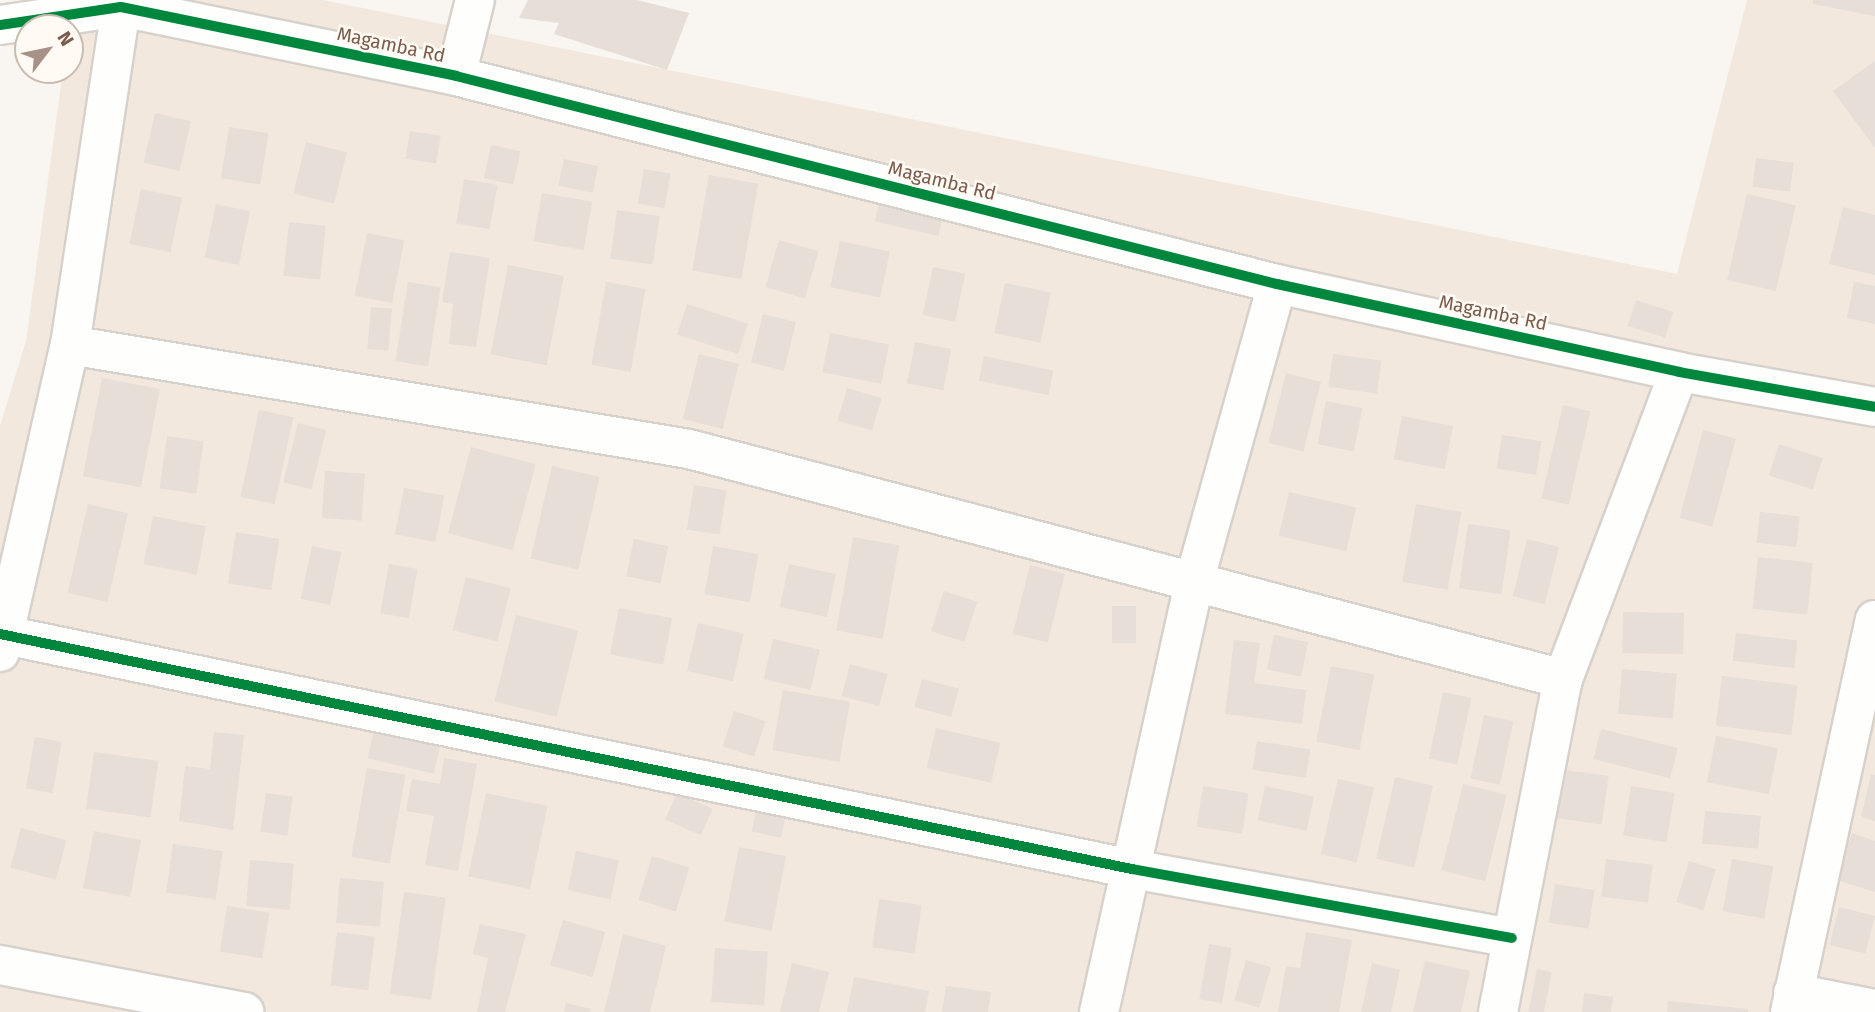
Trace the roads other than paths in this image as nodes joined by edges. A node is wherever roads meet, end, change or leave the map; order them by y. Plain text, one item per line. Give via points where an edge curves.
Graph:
1 (475, 0) edge
2 (121, 8) junction
3 (0, 25) edge
4 (456, 76) junction
5 (1277, 284) junction
6 (70, 345) junction
7 (1679, 372) junction
8 (1875, 407) edge
9 (1194, 582) junction
10 (1875, 620) edge
11 (1, 640) edge
12 (1563, 678) junction
13 (1132, 869) junction
14 (1513, 938) junction
15 (0, 965) edge
16 (1791, 1002) edge
17 (1875, 1009) edge
18 (245, 1012) edge
19 (1099, 1012) edge
20 (1498, 1012) edge

1 - 4 street
2 - 3 street, Magamba Rd
2 - 4 street, Magamba Rd
2 - 6 street
4 - 5 street, Magamba Rd
5 - 7 street, Magamba Rd
5 - 9 street
6 - 9 street via 689,449
6 - 11 street
7 - 8 street, Magamba Rd
7 - 12 street
9 - 12 street
9 - 13 street
10 - 16 street
11 - 13 street
12 - 14 street
13 - 14 street
13 - 19 street
14 - 20 street
15 - 18 street
16 - 17 street

